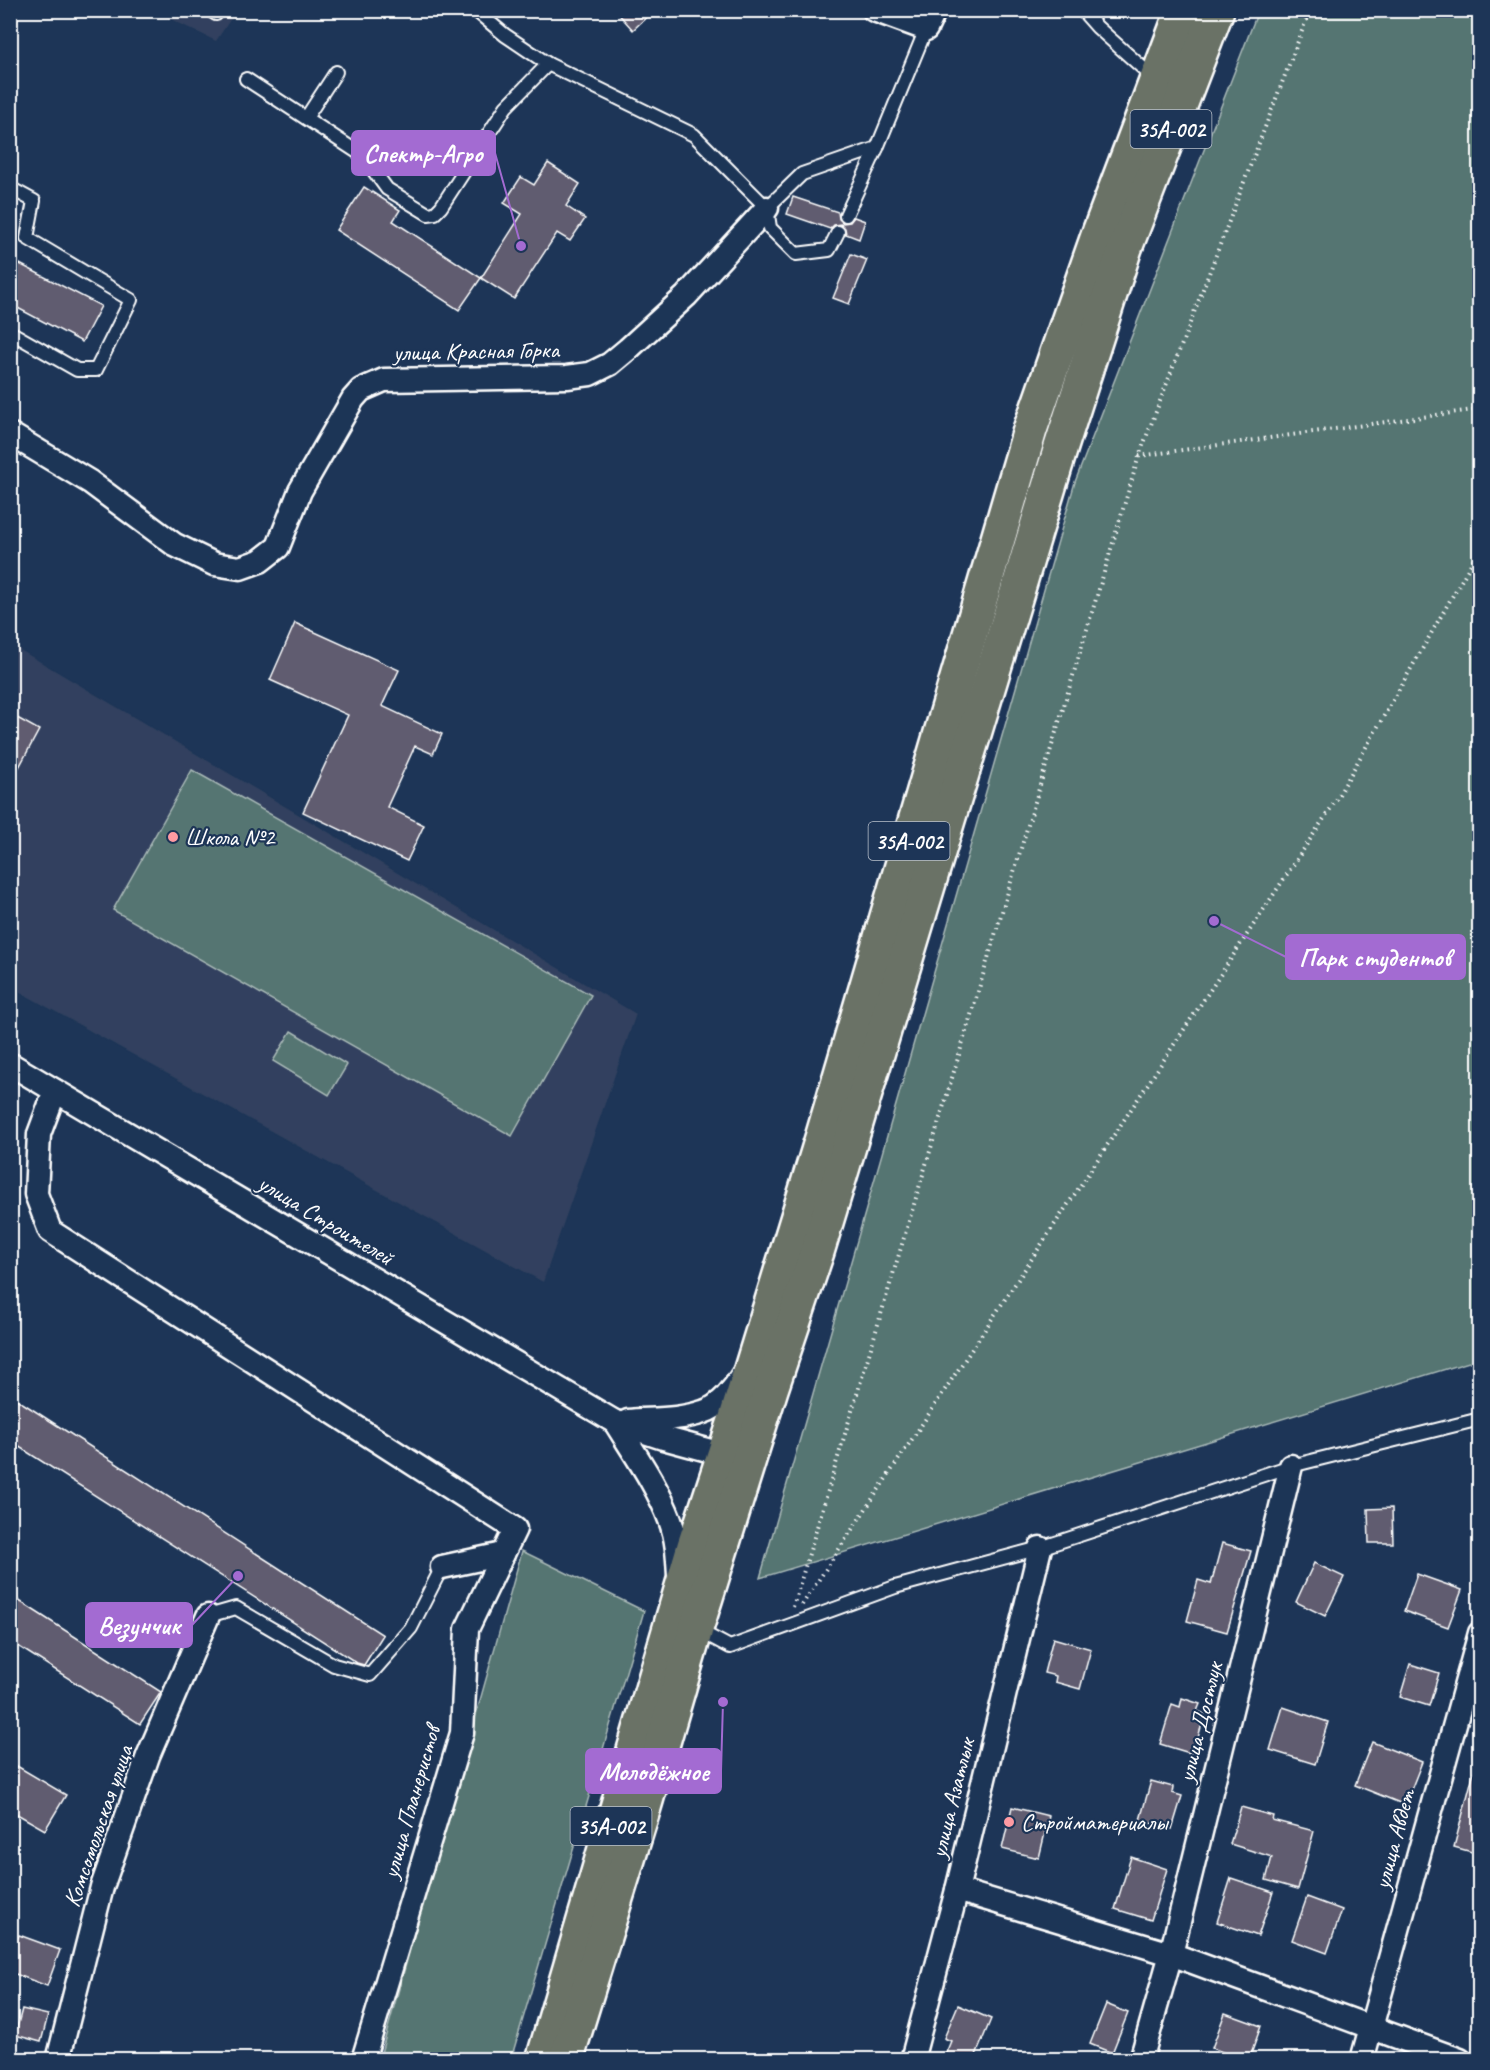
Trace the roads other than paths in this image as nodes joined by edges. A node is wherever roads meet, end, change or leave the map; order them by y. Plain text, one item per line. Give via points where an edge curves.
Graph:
1 (210, 10) edge
2 (218, 10) edge
3 (475, 10) edge
4 (874, 10) edge
5 (1082, 10) edge
6 (1183, 10) edge
7 (1217, 10) edge
8 (930, 20) edge
9 (548, 64) junction
10 (336, 72) dead end
11 (246, 79) dead end
12 (1156, 80) junction
13 (306, 118) junction
14 (878, 148) junction
15 (10, 188) edge
16 (767, 208) junction
17 (846, 215) dead end
18 (838, 232) dead end
19 (10, 333) edge
20 (10, 434) edge
21 (10, 1064) edge
22 (55, 1091) junction
23 (755, 1357) junction
24 (1479, 1419) edge
25 (615, 1422) junction
26 (736, 1457) junction
27 (1291, 1466) junction
28 (1041, 1548) junction
29 (503, 1554) junction
30 (442, 1567) joint
31 (680, 1593) junction
32 (208, 1616) joint
33 (696, 1629) junction
34 (1479, 1633) edge
35 (957, 1890) junction
36 (1171, 1954) junction
37 (1370, 2027) junction
38 (58, 2060) edge
39 (363, 2060) edge
40 (543, 2060) edge
41 (566, 2060) edge
42 (912, 2060) edge
43 (1142, 2060) edge
44 (1362, 2060) edge
45 (1460, 2060) edge

1 - 2 lane via 216,14
3 - 9 lane
4 - 8 street
5 - 12 lane
6 - 12 main road, 35А-002
7 - 26 main road, 35А-002 via 1125,248 1060,447 817,1252
8 - 14 lane
9 - 13 lane via 506,107 435,213 428,214 387,189 362,155
9 - 16 lane via 694,135
10 - 13 lane
11 - 13 lane
12 - 23 main road, 35А-002 via 1030,430
14 - 16 lane via 802,174
14 - 17 lane
15 - 19 lane via 34,201 27,238 131,300 96,370 76,370
16 - 18 lane via 770,228 796,254 830,250
16 - 20 street, улица Красная Горка via 686,296 610,364 590,374 384,380 362,390 300,491 278,547 260,561 240,568 214,564 175,545 90,482
21 - 22 street, улица Строителей
22 - 25 street, улица Строителей
22 - 29 street, улица Планеристов via 39,1134 36,1194 50,1231 515,1529
23 - 25 street via 732,1392 705,1412
23 - 26 main road, 35А-002
24 - 27 lane
25 - 26 street, улица Строителей
25 - 31 street via 671,1521
26 - 31 main road, 35А-002
26 - 33 main road, 35А-002
27 - 28 lane
27 - 36 street, улица Достлук
28 - 33 lane via 895,1587 730,1647
28 - 35 street, улица Азатлык
29 - 30 street
29 - 39 street, улица Планеристов via 467,1629 462,1733
30 - 32 lane via 411,1628 370,1675 334,1665 236,1608
31 - 40 main road, 35А-002
32 - 38 street, Комсомольская улица via 148,1756 102,1887
33 - 41 main road, 35А-002
34 - 37 street, улица Авдет
35 - 36 street
35 - 42 street, улица Азатлык
36 - 37 street
36 - 43 street, улица Достлук
37 - 44 street, улица Авдет
37 - 45 street

